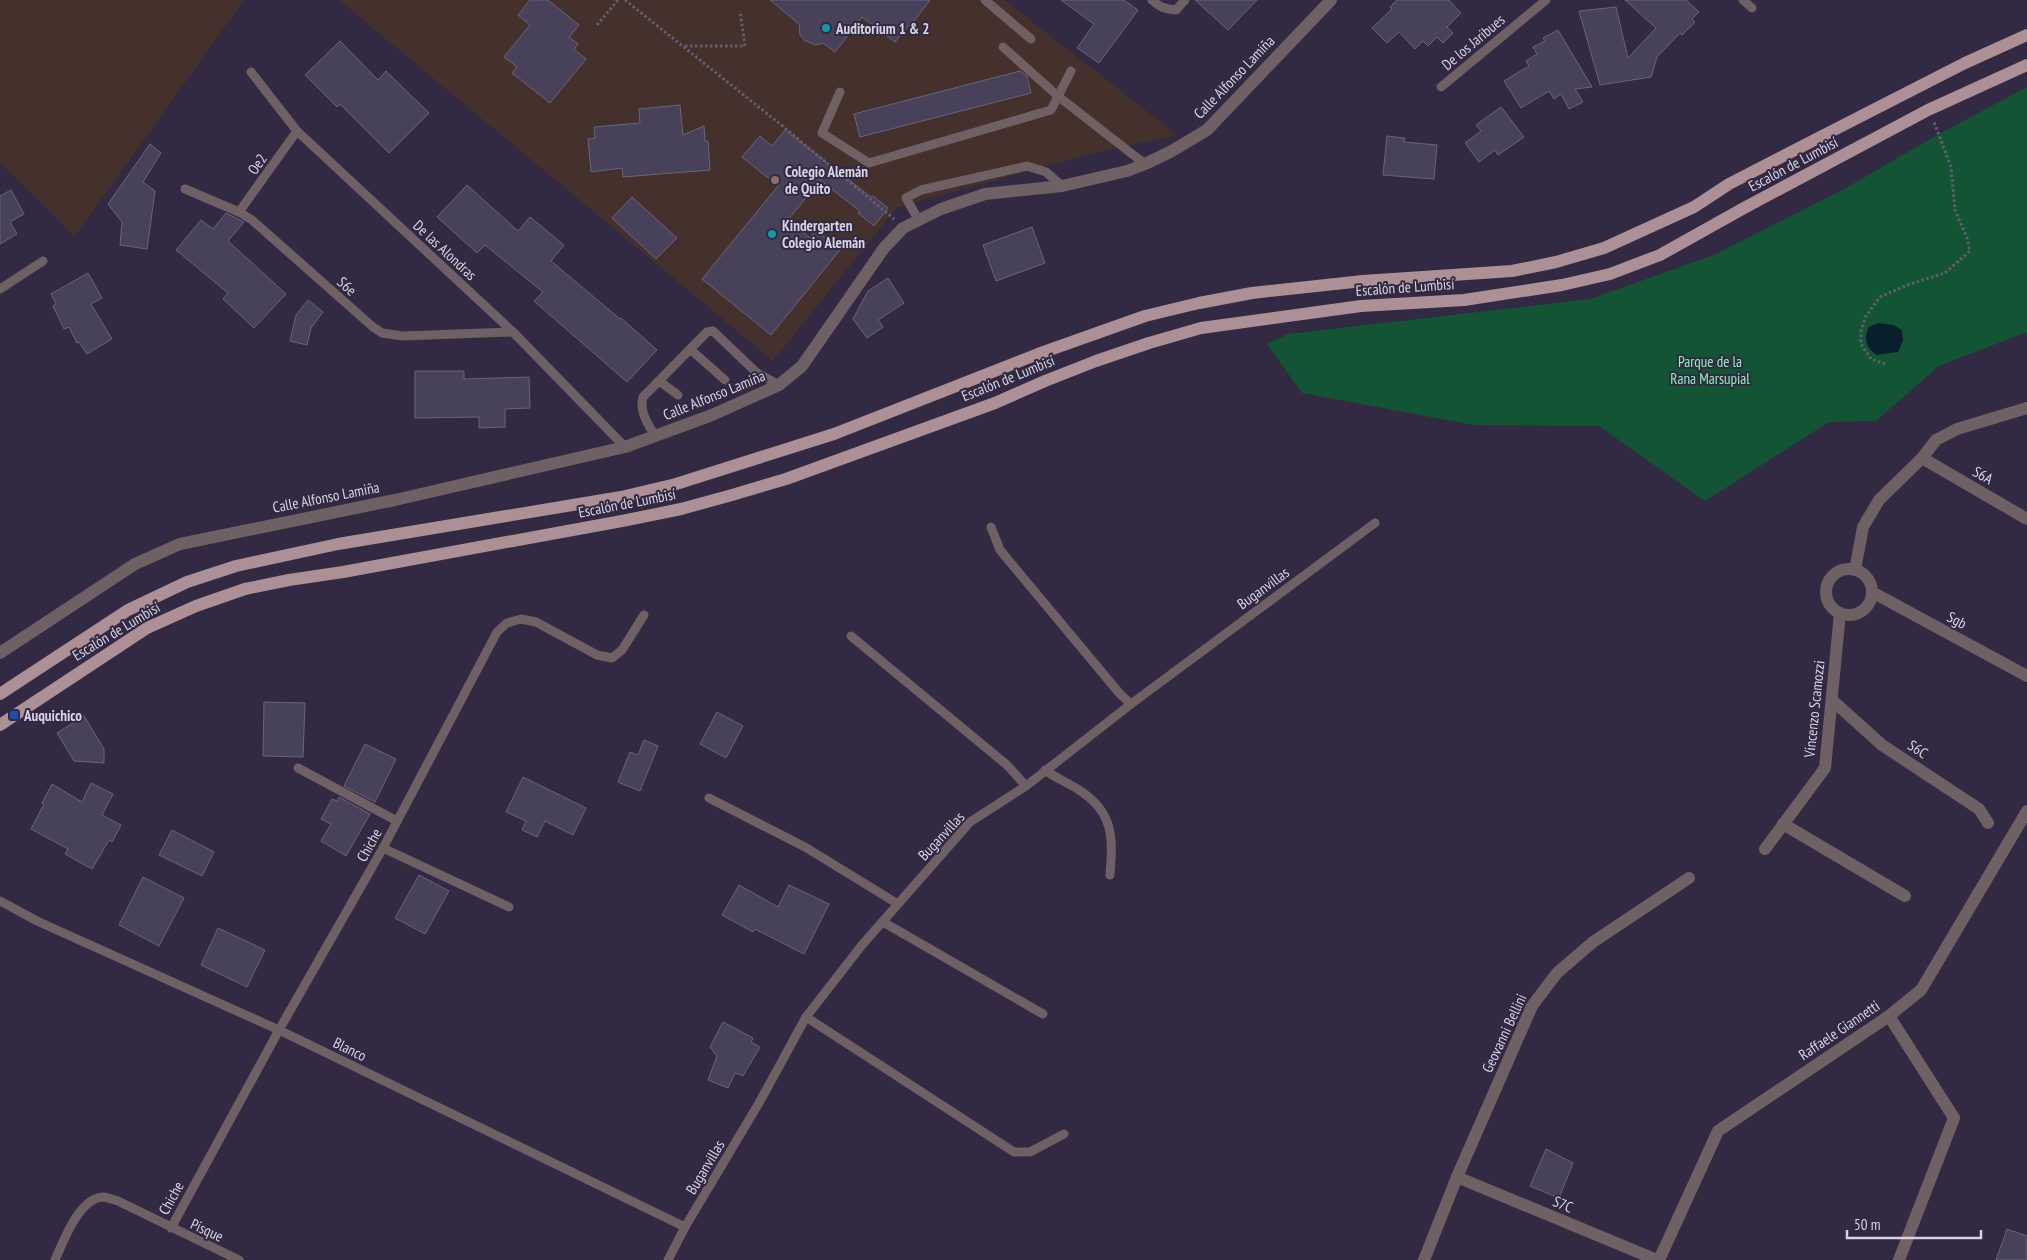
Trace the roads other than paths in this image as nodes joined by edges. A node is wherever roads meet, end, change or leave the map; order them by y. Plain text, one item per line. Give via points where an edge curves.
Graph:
1 (985, 0) edge
2 (1152, 0) edge
3 (1185, 0) edge
4 (1331, 0) edge
5 (1546, 0) edge
6 (1743, 0) edge
7 (1752, 8) dead end
8 (2027, 35) edge
9 (1031, 39) dead end
10 (1003, 47) dead end
11 (2027, 65) edge
12 (251, 72) dead end
13 (1071, 72) dead end
14 (1441, 87) dead end
15 (840, 92) dead end
16 (1059, 97) junction
17 (297, 131) junction
18 (1145, 164) junction
19 (1062, 186) junction
20 (185, 189) dead end
21 (240, 212) junction
22 (918, 219) junction
23 (43, 261) dead end
24 (0, 289) edge
25 (513, 332) junction
26 (690, 349) junction
27 (726, 380) dead end
28 (659, 381) junction
29 (779, 386) junction
30 (678, 395) dead end
31 (2027, 408) edge
32 (655, 436) junction
33 (625, 447) junction
34 (1922, 458) junction
35 (2027, 519) edge
36 (1375, 523) dead end
37 (991, 527) dead end
38 (1855, 570) junction
39 (1872, 592) junction
40 (1840, 613) junction
41 (644, 615) dead end
42 (851, 636) dead end
43 (0, 652) edge
44 (2027, 676) edge
45 (0, 694) edge
46 (1832, 700) junction
47 (1131, 704) junction
48 (0, 725) edge
49 (298, 768) dead end
50 (1045, 770) junction
51 (1026, 786) junction
52 (709, 798) dead end
53 (2027, 811) edge
54 (397, 821) junction
55 (1988, 823) dead end
56 (1783, 824) junction
57 (383, 848) junction
58 (1765, 849) dead end
59 (1110, 875) dead end
60 (1689, 878) dead end
61 (1906, 896) dead end
62 (0, 901) edge
63 (898, 904) junction
64 (509, 907) dead end
65 (883, 922) junction
66 (1043, 1014) dead end
67 (1889, 1016) junction
68 (806, 1017) junction
69 (279, 1030) junction
70 (1064, 1134) dead end
71 (1457, 1177) junction
72 (685, 1227) junction
73 (171, 1228) junction
74 (55, 1260) edge
75 (239, 1260) edge
76 (668, 1260) edge
77 (1424, 1260) edge
78 (1658, 1260) edge
79 (1899, 1260) edge

1 - 9 lane
2 - 3 lane via 1167,10 1176,10
4 - 18 street, Calle Alfonso Lamiña via 1207,130
5 - 14 lane, De los Jaribues
6 - 7 lane
8 - 45 main road, Escalón de Lumbisí via 1920,85 1730,184 1694,207 1604,248 1512,271 1363,281 1252,293 1199,303 1145,316 834,434 676,484 621,497 338,544 236,566 186,582 128,610
10 - 16 lane
11 - 48 main road, Escalón de Lumbisí via 1928,110 1660,256 1610,274 1464,300 1360,306 1201,328 1096,361 995,403 786,479 681,509 245,590 196,606 147,628
12 - 17 lane, De las Alondras
13 - 16 lane
15 - 16 lane via 822,133 869,163 1051,110
16 - 18 lane
17 - 21 lane, Oe2
17 - 25 lane, De las Alondras
18 - 19 street, Calle Alfonso Lamiña
19 - 22 street, Calle Alfonso Lamiña via 985,194
19 - 22 lane via 1046,172 1027,166 921,190 906,198
20 - 21 lane, S6e
21 - 25 lane, S6e via 264,229 382,333 403,336
22 - 29 street, Calle Alfonso Lamiña via 903,228 884,248 802,366
23 - 24 lane
25 - 33 lane, De las Alondras
26 - 27 lane
26 - 28 lane
26 - 29 lane via 707,332 713,331 757,372
28 - 30 lane
28 - 32 lane via 643,397 641,405
29 - 32 street, Calle Alfonso Lamiña
31 - 34 street via 1958,429 1936,440
32 - 33 street, Calle Alfonso Lamiña
33 - 43 street, Calle Alfonso Lamiña via 395,500 180,544 135,564
34 - 35 street, S6A
34 - 38 street via 1879,500 1863,527
36 - 47 lane, Buganvillas
37 - 47 lane via 1000,550
38 - 39 street via 1868,578
38 - 40 street via 1834,574 1826,588 1828,603
39 - 40 street via 1861,611
39 - 44 street, Sgb
40 - 46 street, Vincenzo Scamozzi
41 - 54 lane, Chiche via 622,650 607,658 536,622 521,619 506,623 497,632
42 - 51 lane via 1007,766
46 - 55 street, S6C via 1882,745 1979,809
46 - 56 street, Vincenzo Scamozzi via 1825,768
47 - 50 lane, Buganvillas
49 - 54 lane
50 - 51 lane, Buganvillas
50 - 59 lane via 1088,795 1100,806 1110,831
51 - 63 lane, Buganvillas via 970,822
52 - 63 lane via 805,847
53 - 67 street, Raffaele Giannetti via 1921,990
54 - 57 lane, Chiche
56 - 58 street, Vincenzo Scamozzi
56 - 61 street
57 - 64 lane
57 - 69 lane, Chiche
60 - 71 street, Geovanni Bellini via 1594,942 1557,973 1532,1006
62 - 69 lane, Blanco via 37,921
63 - 65 lane, Buganvillas
65 - 66 lane
65 - 68 lane, Buganvillas
67 - 78 street, Raffaele Giannetti via 1718,1131
67 - 79 street via 1954,1118
68 - 70 lane via 1014,1152 1030,1152
68 - 72 lane, Buganvillas via 759,1104
69 - 72 lane, Blanco
69 - 73 lane, Chiche
71 - 77 street, Geovanni Bellini
71 - 78 street, S7C
72 - 76 lane, Buganvillas
73 - 74 lane, Pisque via 118,1201 102,1197 90,1201 81,1210 65,1235
73 - 75 lane, Pisque

